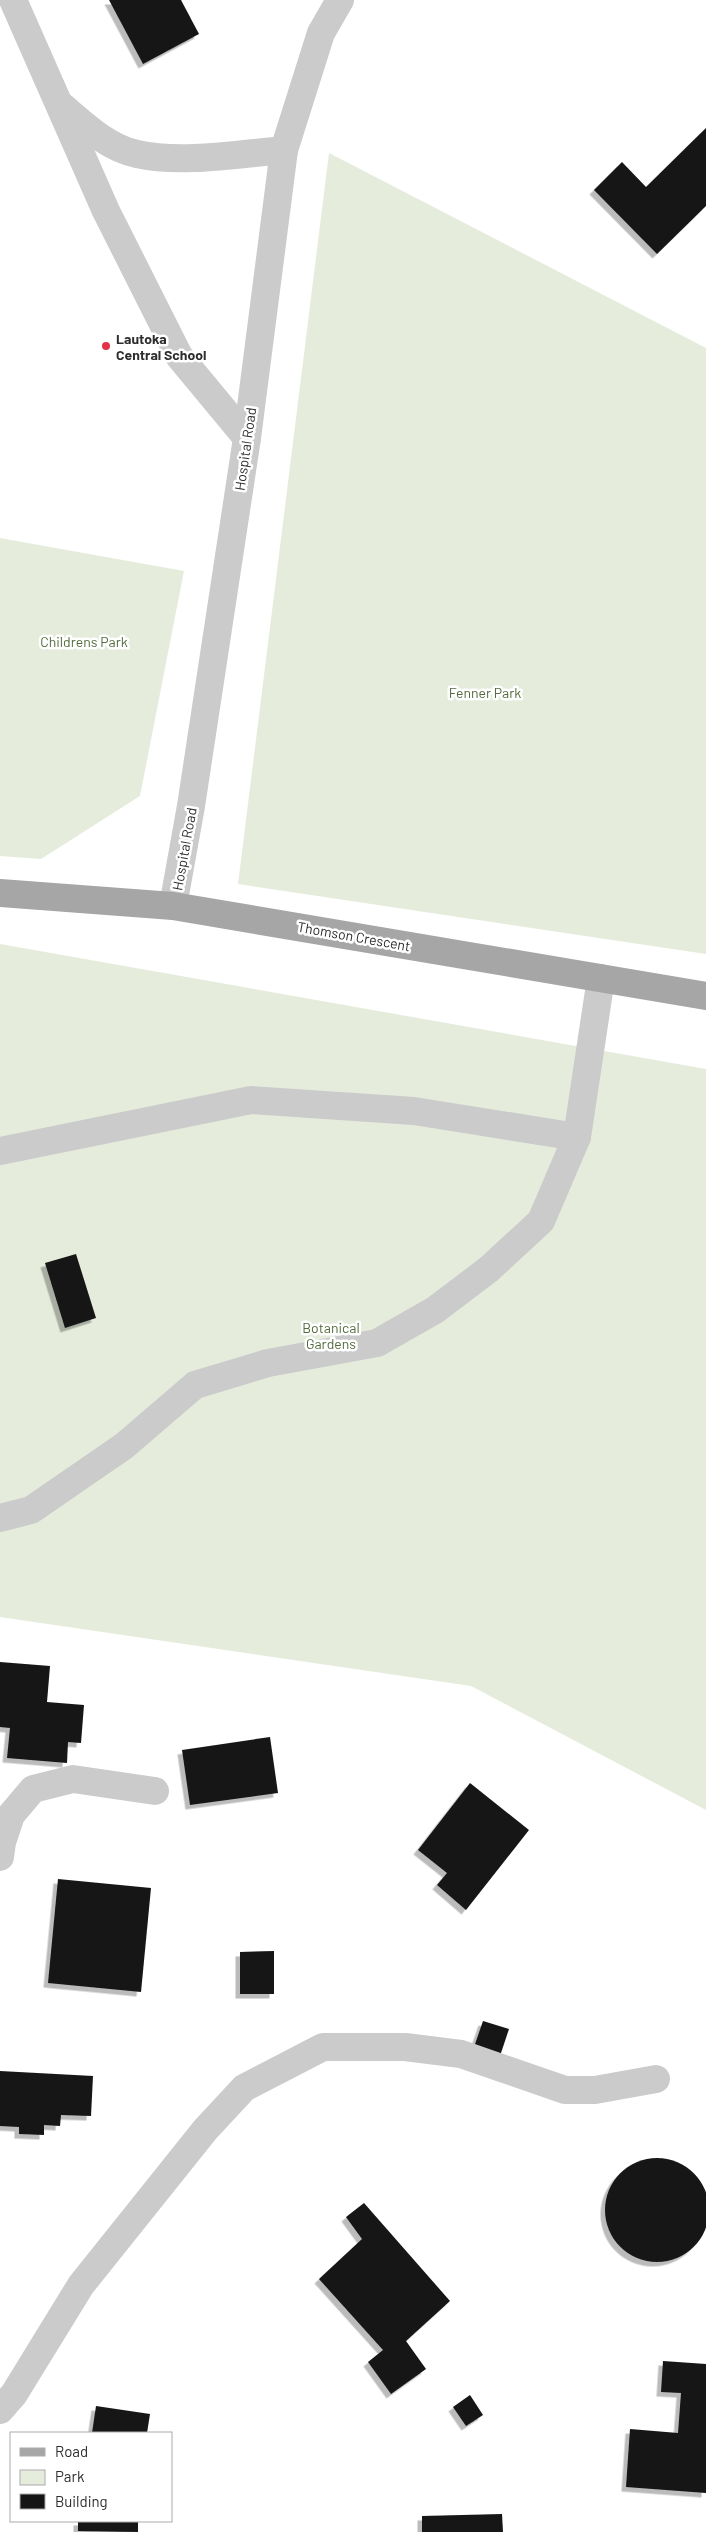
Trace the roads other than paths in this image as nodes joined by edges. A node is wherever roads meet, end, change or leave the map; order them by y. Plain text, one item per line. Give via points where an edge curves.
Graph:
1 (13, 0) edge
2 (340, 0) edge
3 (60, 104) junction
4 (284, 150) junction
5 (247, 438) junction
6 (0, 893) edge
7 (173, 906) junction
8 (601, 978) junction
9 (706, 996) edge
10 (577, 1137) junction
11 (0, 1151) edge
12 (0, 1518) edge
13 (155, 1791) dead end
14 (0, 1857) edge
15 (656, 2079) dead end
16 (0, 2410) edge

1 - 3 street
2 - 4 street, Hospital Road via 321,32
3 - 4 street via 99,137 136,154 176,158
3 - 5 street via 106,212 180,356
4 - 5 street, Hospital Road
5 - 7 street, Hospital Road via 192,806
6 - 7 main road, Thomson Crescent
7 - 8 main road, Thomson Crescent
8 - 9 main road, Thomson Crescent
8 - 10 street
10 - 11 street via 414,1111 251,1100
10 - 12 street via 541,1221 489,1269 435,1310 377,1343 268,1363 195,1386 124,1446 39,1505
13 - 14 street via 73,1779 33,1788 11,1815
15 - 16 street via 595,2090 565,2090 460,2054 405,2047 323,2047 244,2088 205,2130 81,2284 14,2394

